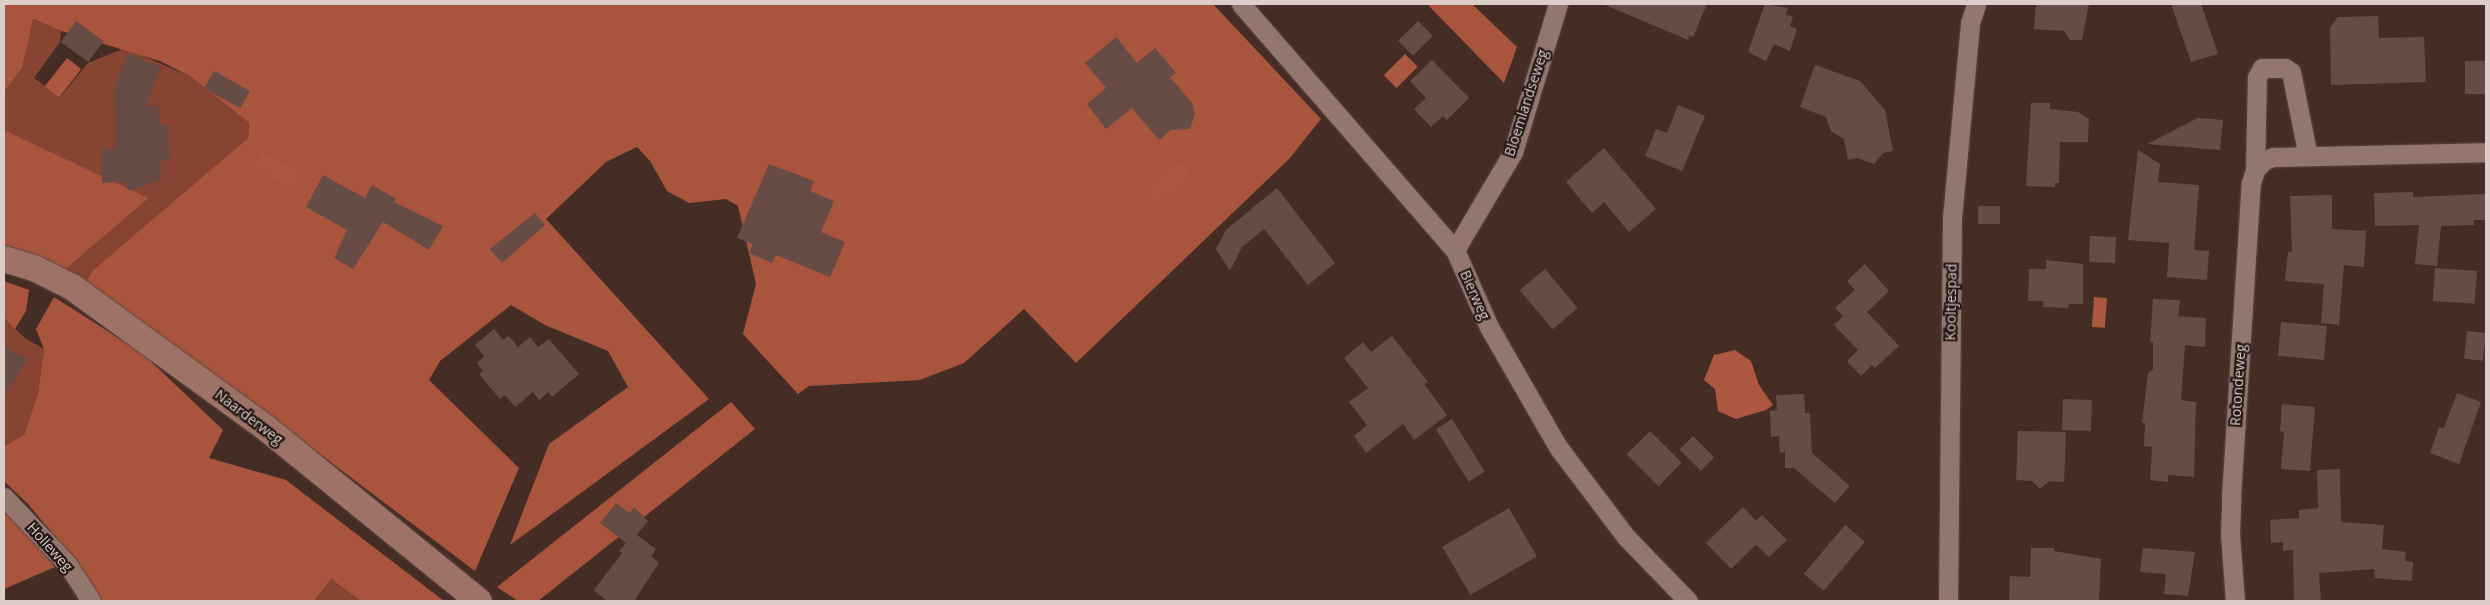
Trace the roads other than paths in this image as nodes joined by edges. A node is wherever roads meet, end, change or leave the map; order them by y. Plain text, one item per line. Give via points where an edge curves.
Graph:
1 (1241, 4) edge
2 (1558, 4) edge
3 (1976, 4) edge
4 (2486, 152) edge
5 (2308, 156) junction
6 (2255, 170) junction
7 (1455, 250) junction
8 (4, 259) edge
9 (4, 497) edge
10 (90, 601) edge
11 (479, 601) edge
12 (1688, 601) edge
13 (1948, 601) edge
14 (2235, 601) edge

1 - 7 street, Bierweg
2 - 7 street, Bloemlandseweg via 1513,152
3 - 13 street, Kooltjespad via 1970,22 1952,218
4 - 5 street
5 - 6 street via 2274,157 2264,160
5 - 6 street, Rotondeweg via 2291,72 2285,68 2262,68 2257,77
6 - 14 street, Rotondeweg via 2251,184 2231,497
7 - 12 street, Bierweg via 1490,327 1558,447 1626,537
8 - 11 main road, Naarderweg via 34,268 72,287 266,428
9 - 10 street, Holleweg via 68,565

